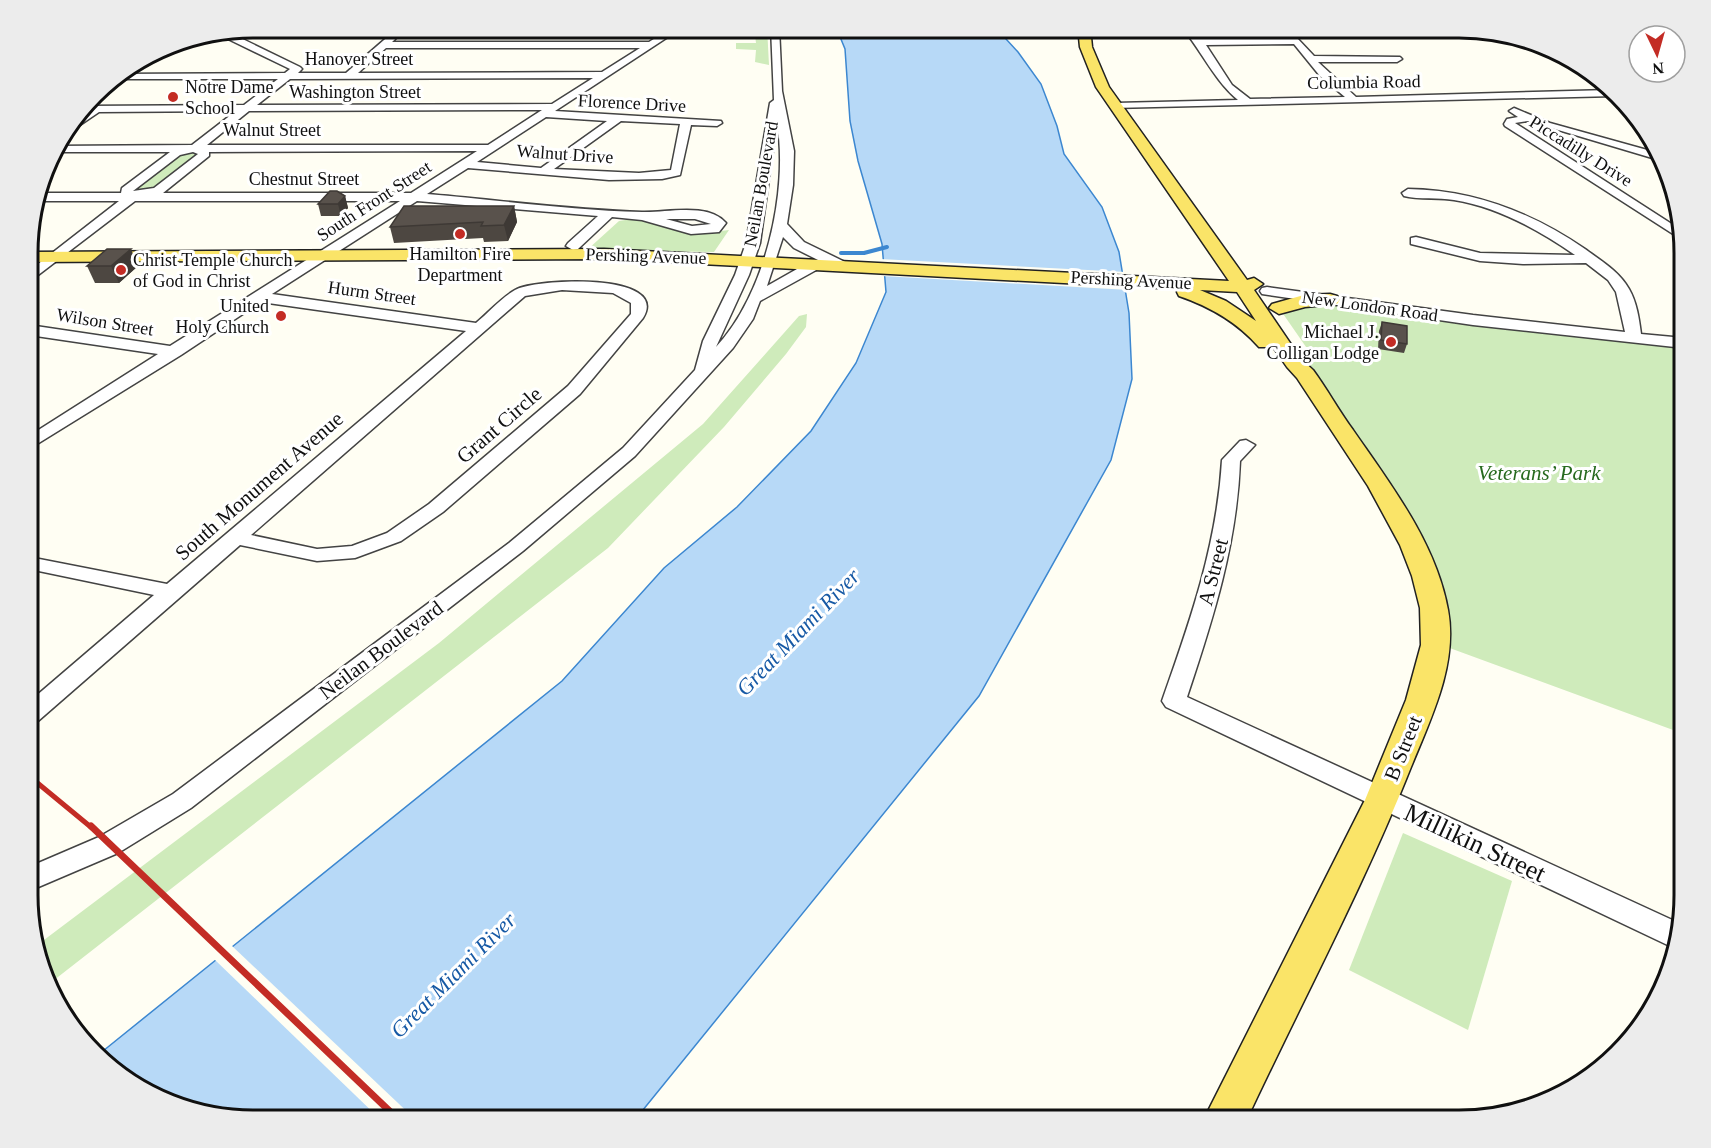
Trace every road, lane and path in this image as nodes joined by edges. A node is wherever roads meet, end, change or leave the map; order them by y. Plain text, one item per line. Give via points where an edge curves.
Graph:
1 (234, 38) edge
2 (392, 38) edge
3 (662, 38) edge
4 (775, 38) edge
5 (1085, 38) edge
6 (1196, 38) edge
7 (1200, 42) junction
8 (384, 45) junction
9 (651, 45) junction
10 (1314, 59) junction
11 (1398, 59) dead end
12 (453, 75) junction
13 (604, 75) junction
14 (288, 76) junction
15 (348, 76) junction
16 (129, 77) edge
17 (777, 91) junction
18 (1603, 93) edge
19 (1488, 96) junction
20 (1352, 98) junction
21 (433, 99) junction
22 (1247, 102) junction
23 (1116, 106) junction
24 (554, 107) junction
25 (93, 109) edge
26 (97, 109) junction
27 (247, 109) junction
28 (544, 114) junction
29 (86, 116) edge
30 (618, 118) junction
31 (1527, 118) junction
32 (686, 123) junction
33 (717, 123) dead end
34 (196, 148) junction
35 (491, 148) junction
36 (64, 149) edge
37 (1650, 154) edge
38 (466, 164) junction
39 (544, 171) junction
40 (1167, 177) junction
41 (1408, 193) dead end
42 (45, 197) edge
43 (132, 197) junction
44 (416, 197) junction
45 (609, 213) junction
46 (643, 216) dead end
47 (780, 224) junction
48 (1672, 230) edge
49 (1416, 241) dead end
50 (573, 246) dead end
51 (1236, 247) dead end
52 (1217, 249) junction
53 (326, 255) junction
54 (38, 257) edge
55 (57, 257) junction
56 (747, 260) junction
57 (821, 260) junction
58 (1589, 260) junction
59 (770, 261) junction
60 (1249, 264) dead end
61 (38, 272) edge
62 (1257, 287) junction
63 (1201, 291) junction
64 (520, 293) joint
65 (260, 297) junction
66 (755, 298) junction
67 (1330, 300) junction
68 (1279, 308) junction
69 (1498, 321) junction
70 (478, 328) junction
71 (38, 331) edge
72 (1634, 338) junction
73 (1673, 342) edge
74 (175, 352) junction
75 (1306, 374) junction
76 (700, 375) junction
77 (1329, 412) junction
78 (38, 438) edge
79 (1246, 445) dead end
80 (237, 538) junction
81 (38, 565) edge
82 (172, 592) junction
83 (1174, 701) joint
84 (38, 707) edge
85 (1382, 800) junction
86 (38, 876) edge
87 (1670, 933) edge
88 (1229, 1110) edge

1 - 14 street via 297,69
2 - 8 street
3 - 9 street, South Front Street
4 - 17 street, Neilan Boulevard
5 - 23 main road via 1087,56
6 - 7 street
7 - 10 street via 1297,40
7 - 22 street via 1228,87
8 - 9 street
8 - 15 street
9 - 13 street, South Front Street
10 - 11 street
10 - 20 street via 1323,74
12 - 13 street, Hanover Street
12 - 15 street, Hanover Street
12 - 21 street
13 - 24 street, South Front Street
14 - 15 street, Hanover Street
14 - 16 street, Hanover Street
14 - 27 street
17 - 47 street, Neilan Boulevard via 788,151
17 - 56 street, Neilan Boulevard via 758,220
18 - 19 street, Columbia Road
19 - 20 street, Columbia Road
19 - 31 street
20 - 22 street, Columbia Road
21 - 24 street, Washington Street
21 - 27 street, Washington Street
22 - 23 street, Columbia Road
23 - 40 main road
24 - 28 street, South Front Street
25 - 26 street, Washington Street
26 - 27 street, Washington Street
26 - 29 street
27 - 34 street
28 - 30 street, Florence Drive
28 - 35 street, South Front Street
30 - 32 street, Florence Drive
30 - 39 street
31 - 37 street
31 - 48 street, Piccadilly Drive via 1509,124
32 - 33 street, Florence Drive
32 - 39 street, Walnut Drive via 676,172 662,177
34 - 35 street, Walnut Street
34 - 36 street, Walnut Street
34 - 43 street via 176,153 126,191
34 - 43 street via 205,153 158,191
35 - 38 street, South Front Street
38 - 39 street, Walnut Drive
38 - 44 street, South Front Street
40 - 51 main road via 1211,213
40 - 52 main road via 1173,191
41 - 58 street via 1447,195 1497,206 1553,233
42 - 43 street, Chestnut Street
43 - 44 street, Chestnut Street
43 - 55 street
44 - 45 street, Chestnut Street
44 - 53 street, South Front Street
45 - 46 street, Chestnut Street
45 - 50 street
47 - 57 street via 795,244
47 - 59 street, Neilan Boulevard
49 - 58 street via 1440,251 1493,261
52 - 62 main road
52 - 63 main road via 1214,270
53 - 55 main road, Pershing Avenue
53 - 56 main road, Pershing Avenue via 604,254
53 - 65 street, South Front Street
54 - 55 main road, Pershing Avenue
55 - 61 street
56 - 59 main road, Pershing Avenue
56 - 76 street, Neilan Boulevard via 705,353
57 - 59 main road, Pershing Avenue
57 - 63 main road, Pershing Avenue via 840,265 1156,282
57 - 66 street
58 - 72 street via 1620,285
59 - 66 street, Neilan Boulevard
60 - 62 main road
62 - 63 main road, Pershing Avenue
62 - 67 street, New London Road
62 - 68 main road
62 - 69 street, New London Road via 1370,298
62 - 75 main road, B Street via 1294,363
63 - 77 main road via 1253,327 1311,398
64 - 70 street, South Monument Avenue
64 - 80 street, Grant Circle via 550,285 604,288 630,294 639,305 638,315 573,390 436,508 394,537 355,552 317,555
65 - 70 street, Hurm Street
65 - 74 street, South Front Street
66 - 76 street, Neilan Boulevard via 728,345
67 - 68 main road
67 - 69 street, New London Road
68 - 75 main road via 1313,357
69 - 72 street, New London Road
70 - 80 street, South Monument Avenue
71 - 74 street, Wilson Street
72 - 73 street, New London Road
74 - 78 street, South Front Street
75 - 77 main road, B Street
76 - 86 street, Neilan Boulevard via 629,452 516,547 201,786 138,831 85,859
77 - 85 main road, B Street via 1405,527 1435,609 1436,643 1423,698
79 - 83 street, A Street via 1231,460 1231,488 1223,534 1207,600
80 - 82 street, South Monument Avenue
81 - 82 street
82 - 84 street, South Monument Avenue
83 - 85 street, Millikin Street
85 - 87 street, Millikin Street
85 - 88 main road, B Street

